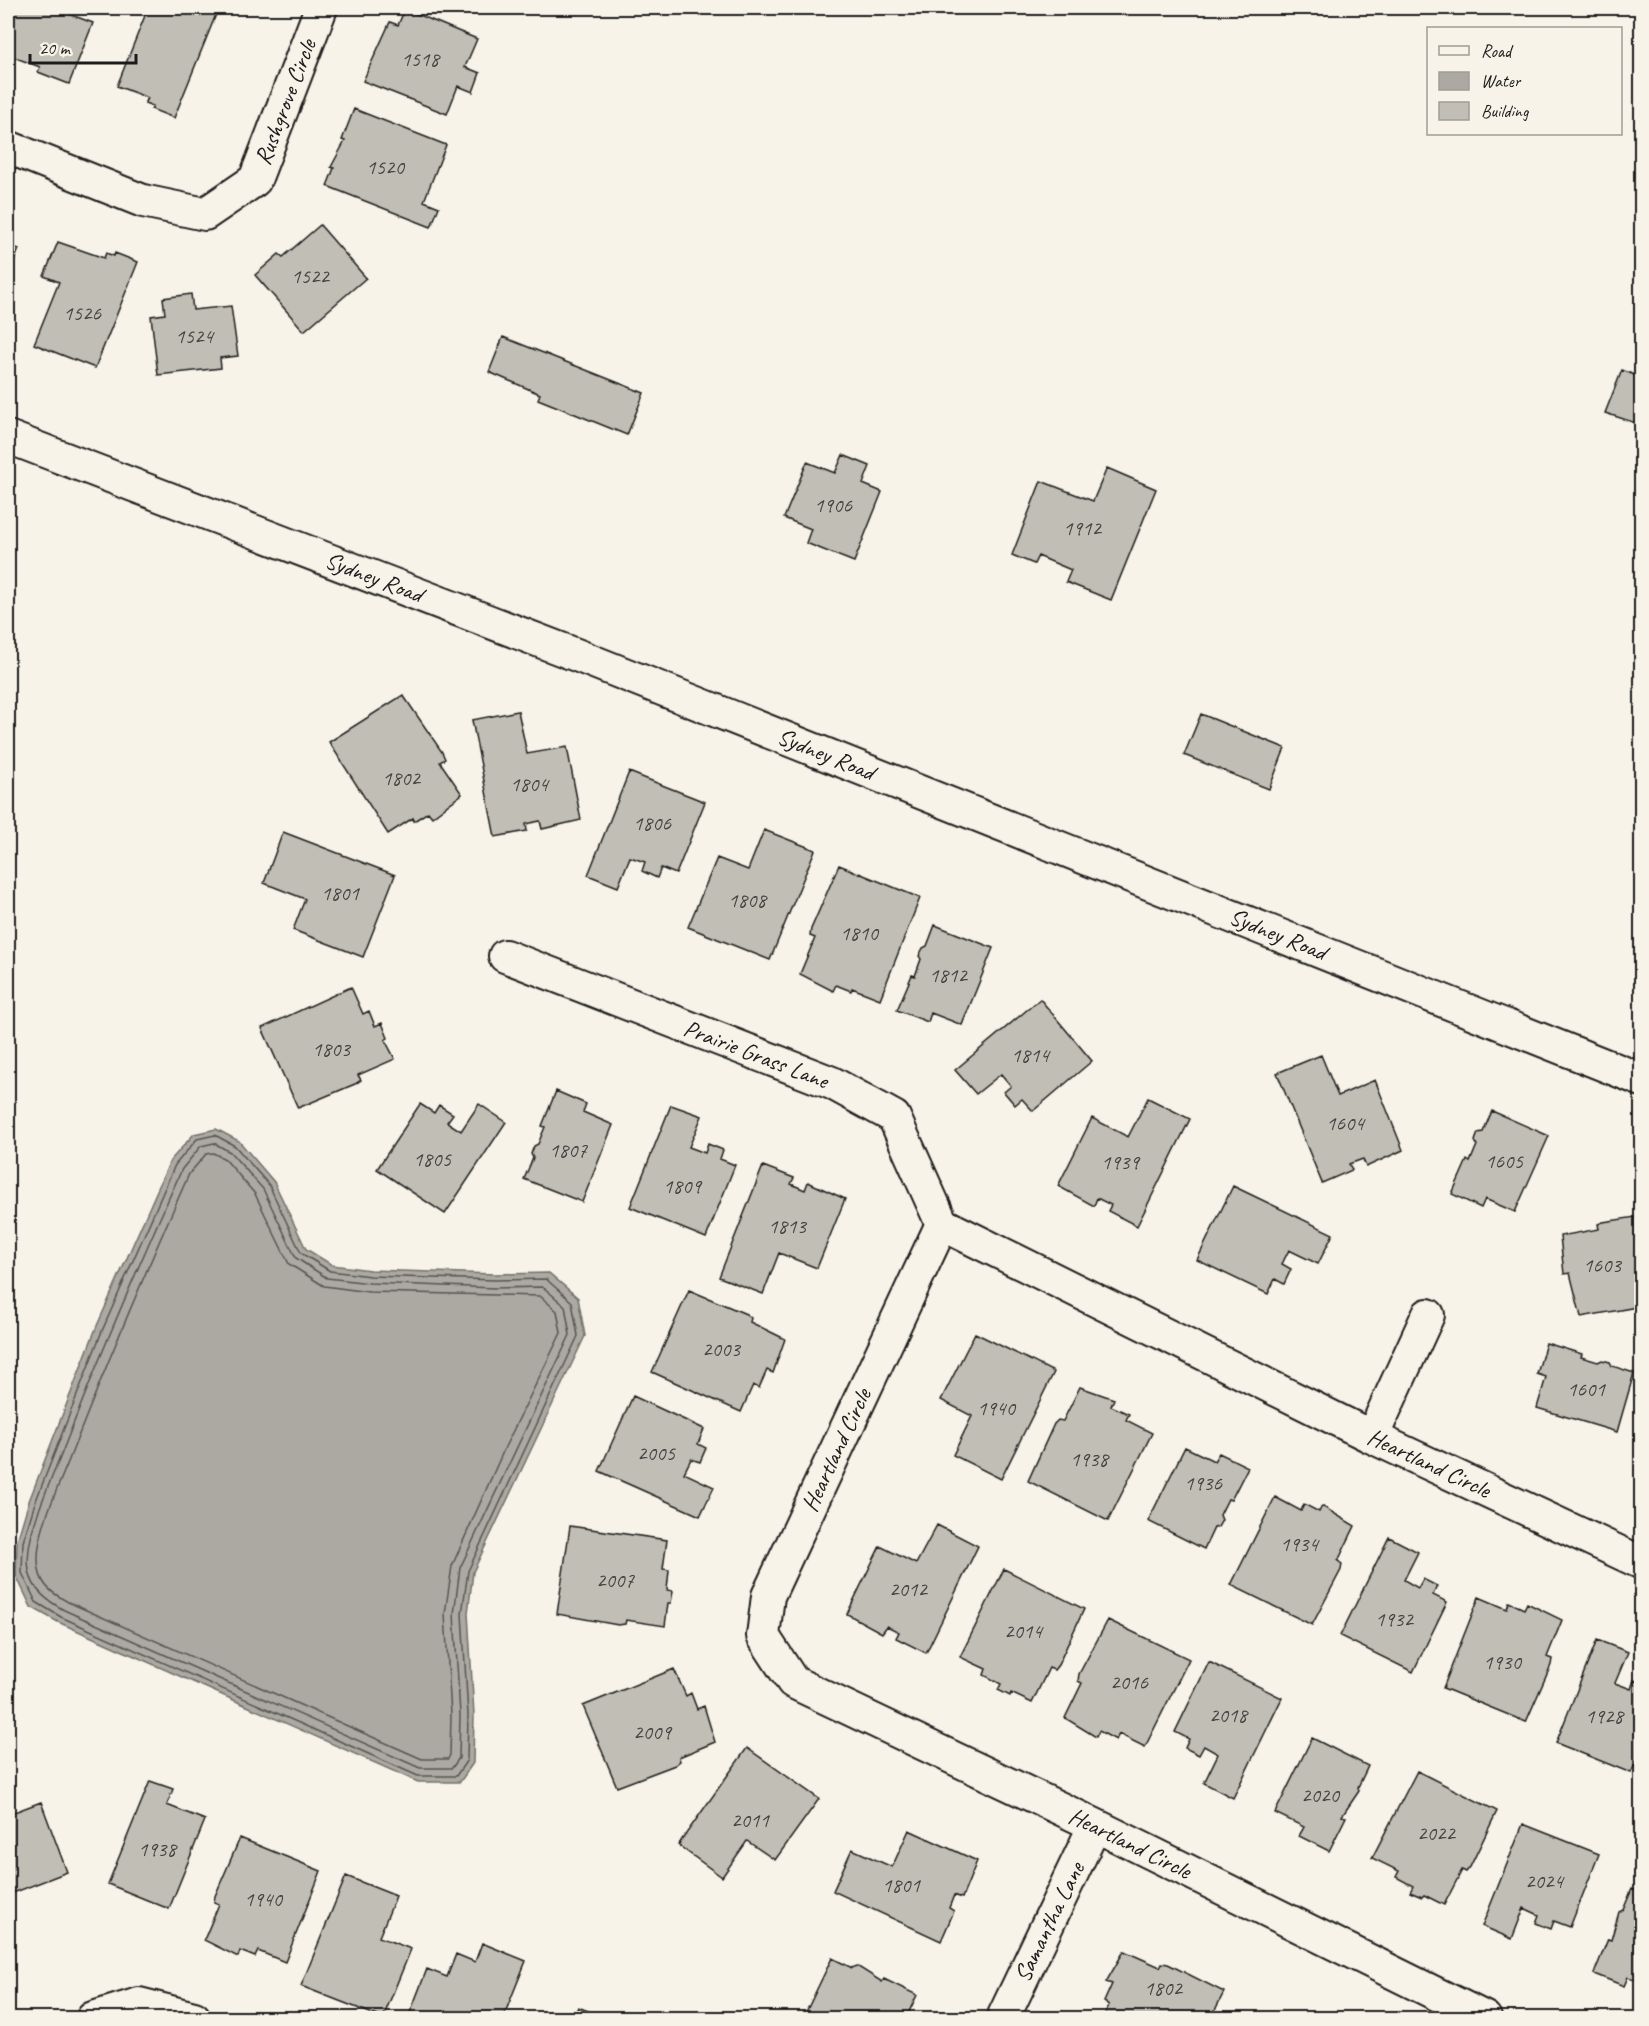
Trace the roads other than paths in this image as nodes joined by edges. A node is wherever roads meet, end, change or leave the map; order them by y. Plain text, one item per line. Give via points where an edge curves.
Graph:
1 (321, 8) edge
2 (8, 147) edge
3 (8, 437) edge
4 (505, 956) dead end
5 (1641, 1080) edge
6 (942, 1224) junction
7 (1428, 1315) dead end
8 (1372, 1437) junction
9 (1641, 1563) edge
10 (1095, 1825) junction
11 (93, 2019) edge
12 (194, 2019) edge
13 (1003, 2019) edge
14 (1485, 2019) edge

1 - 2 street, Rushgrove Circle via 255,180 205,214 143,201
3 - 5 street, Sydney Road via 591,660
4 - 6 street, Prairie Grass Lane via 832,1083 894,1117
6 - 8 street, Heartland Circle
6 - 10 street, Heartland Circle via 768,1596 763,1636 793,1682
7 - 8 street
8 - 9 street, Heartland Circle
10 - 13 street, Samantha Lane
10 - 14 street, Heartland Circle
11 - 12 street via 139,2004

